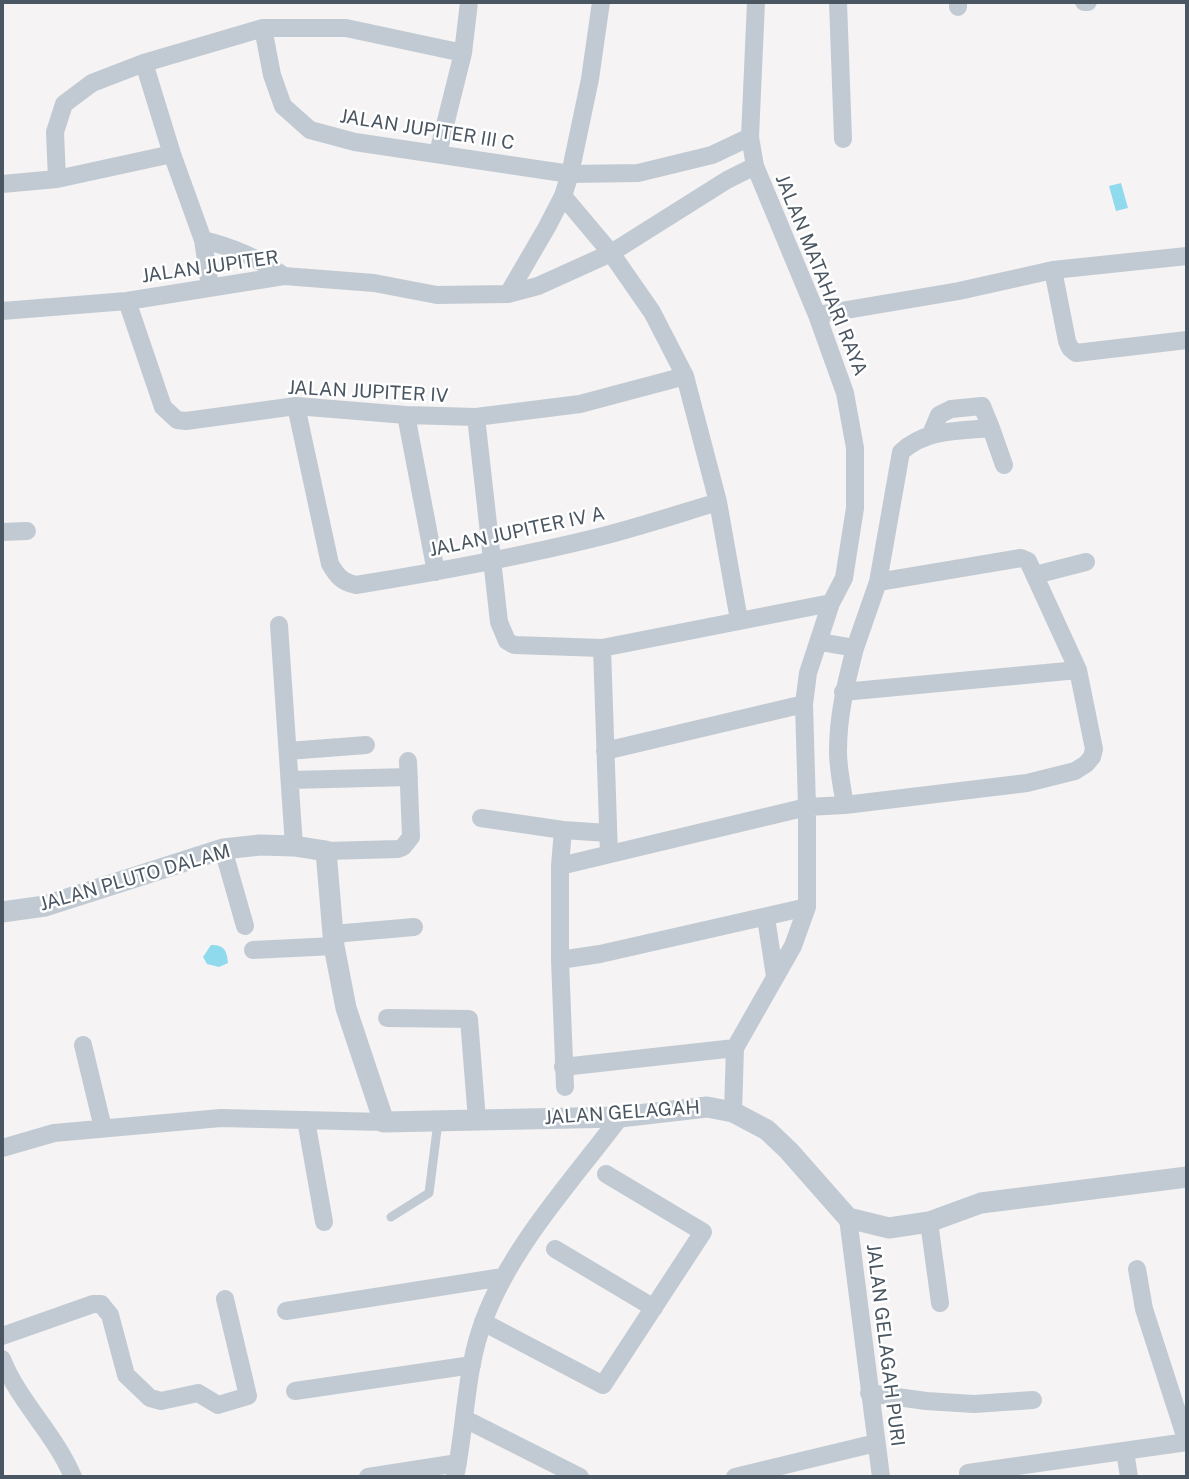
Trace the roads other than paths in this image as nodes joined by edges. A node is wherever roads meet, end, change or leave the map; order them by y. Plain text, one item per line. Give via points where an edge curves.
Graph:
1 (469, 2) edge
2 (601, 2) edge
3 (756, 2) edge
4 (838, 2) edge
5 (263, 28) junction
6 (463, 53) junction
7 (144, 63) junction
8 (750, 137) junction
9 (843, 139) dead end
10 (438, 153) junction
11 (172, 154) junction
12 (755, 166) junction
13 (570, 174) junction
14 (57, 179) junction
15 (2, 184) edge
16 (563, 196) junction
17 (203, 240) junction
18 (611, 253) junction
19 (1187, 256) edge
20 (1053, 270) junction
21 (284, 276) junction
22 (210, 287) junction
23 (508, 294) junction
24 (127, 301) junction
25 (2, 312) edge
26 (817, 315) junction
27 (1187, 340) edge
28 (685, 376) junction
29 (296, 406) junction
30 (406, 415) junction
31 (476, 417) junction
32 (1004, 466) dead end
33 (718, 502) junction
34 (27, 531) dead end
35 (2, 532) edge
36 (493, 560) junction
37 (1086, 562) dead end
38 (1033, 571) junction
39 (436, 572) junction
40 (878, 582) junction
41 (831, 603) junction
42 (738, 620) junction
43 (279, 625) dead end
44 (820, 642) junction
45 (602, 648) junction
46 (855, 648) junction
47 (1077, 670) junction
48 (843, 692) junction
49 (804, 704) junction
50 (366, 745) dead end
51 (288, 751) junction
52 (605, 751) junction
53 (290, 780) junction
54 (845, 805) junction
55 (807, 807) junction
56 (481, 818) dead end
57 (563, 830) junction
58 (608, 833) junction
59 (294, 846) junction
60 (223, 849) junction
61 (327, 852) junction
62 (609, 854) junction
63 (560, 866) junction
64 (807, 907) junction
65 (2, 912) edge
66 (766, 918) junction
67 (245, 926) dead end
68 (414, 927) dead end
69 (334, 940) junction
70 (253, 950) dead end
71 (560, 960) junction
72 (775, 976) junction
73 (387, 1018) dead end
74 (83, 1045) dead end
75 (735, 1048) junction
76 (563, 1067) junction
77 (565, 1087) dead end
78 (733, 1112) junction
79 (620, 1117) junction
80 (306, 1120) junction
81 (477, 1120) junction
82 (438, 1121) junction
83 (384, 1122) junction
84 (103, 1128) junction
85 (2, 1148) edge
86 (606, 1174) dead end
87 (1187, 1177) edge
88 (391, 1217) dead end
89 (848, 1218) junction
90 (324, 1222) dead end
91 (929, 1222) junction
92 (555, 1249) dead end
93 (1137, 1269) dead end
94 (503, 1277) junction
95 (225, 1299) dead end
96 (940, 1303) dead end
97 (654, 1308) junction
98 (286, 1311) dead end
99 (483, 1322) junction
100 (2, 1336) edge
101 (472, 1365) junction
102 (4, 1371) edge
103 (295, 1391) dead end
104 (869, 1393) junction
105 (1033, 1400) dead end
106 (464, 1419) junction
107 (1187, 1442) edge
108 (876, 1443) junction
109 (1125, 1451) junction
110 (456, 1470) edge
111 (968, 1474) dead end
112 (73, 1477) edge
113 (368, 1477) edge
114 (580, 1477) edge
115 (736, 1477) edge
116 (881, 1477) edge
117 (1129, 1477) edge

1 - 6 street
2 - 13 street
3 - 8 street, JALAN MATAHARI RAYA
4 - 9 street
5 - 6 street via 346,28
5 - 7 street
5 - 10 street, JALAN JUPITER III C via 283,106 310,130 355,142
6 - 10 street
7 - 11 street
7 - 14 street via 92,83 64,104 55,132
8 - 12 street, JALAN MATAHARI RAYA
8 - 13 street via 712,155 638,173
10 - 13 street, JALAN JUPITER III C
11 - 14 street
11 - 17 street
12 - 18 street, JALAN JUPITER
12 - 26 street, JALAN MATAHARI RAYA
13 - 16 street
14 - 15 street
16 - 18 street
16 - 23 street
17 - 21 street via 233,247
17 - 22 street
18 - 23 street, JALAN JUPITER via 538,286
18 - 28 street via 652,312
19 - 20 street
20 - 26 street
20 - 27 street via 1067,341 1076,353
21 - 22 street, JALAN JUPITER
21 - 23 street, JALAN JUPITER via 437,295
22 - 24 street, JALAN JUPITER
24 - 25 street, JALAN JUPITER
24 - 29 street, JALAN JUPITER IV via 163,407 177,420
26 - 41 street, JALAN MATAHARI RAYA via 845,393 855,448 855,508 844,578
28 - 31 street, JALAN JUPITER IV via 580,404
28 - 33 street
29 - 30 street, JALAN JUPITER IV
29 - 39 street, JALAN JUPITER IV A via 330,564 336,574 356,584
30 - 31 street, JALAN JUPITER IV
30 - 39 street
31 - 36 street
32 - 40 street via 991,428 931,434 901,452
33 - 36 street, JALAN JUPITER IV A via 600,537
33 - 42 street
34 - 35 street
36 - 39 street, JALAN JUPITER IV A
36 - 45 street via 499,622 514,645
37 - 38 street
38 - 40 street via 1021,558
38 - 47 street
40 - 46 street
41 - 42 street
41 - 44 street, JALAN MATAHARI RAYA
42 - 45 street
43 - 51 street
44 - 46 street
44 - 49 street, JALAN MATAHARI RAYA via 808,673
45 - 52 street
46 - 48 street
47 - 48 street
47 - 54 street via 1094,749 1086,764 1075,771 1027,783
48 - 54 street via 838,754
49 - 52 street
49 - 55 street, JALAN MATAHARI RAYA
50 - 51 street
51 - 53 street
52 - 58 street
53 - 59 street
53 - 61 street via 409,769 411,837 403,847
54 - 55 street
55 - 62 street
55 - 64 street, JALAN MATAHARI RAYA
56 - 57 street
57 - 58 street
57 - 63 street
58 - 62 street
59 - 60 street, JALAN PLUTO DALAM
59 - 61 street, JALAN PLUTO DALAM
60 - 65 street, JALAN PLUTO DALAM via 45,906
60 - 67 street
61 - 69 street
62 - 63 street
63 - 71 street
64 - 66 street
64 - 72 street, JALAN MATAHARI RAYA via 793,946
66 - 71 street
66 - 72 street
68 - 69 street
69 - 70 street
69 - 83 street via 345,1008
71 - 76 street
72 - 75 street, JALAN MATAHARI RAYA
73 - 81 street via 469,1019
74 - 84 street
75 - 76 street
75 - 78 street, JALAN MATAHARI RAYA
76 - 77 street
78 - 79 street, JALAN GELAGAH via 706,1107
78 - 89 street, JALAN GELAGAH via 767,1130
79 - 81 street, JALAN GELAGAH
79 - 94 street
80 - 83 street
80 - 84 street via 221,1118
80 - 90 street
81 - 82 street, JALAN GELAGAH
82 - 83 street, JALAN GELAGAH
82 - 88 lane via 429,1193
84 - 85 street via 54,1133
86 - 97 street via 703,1232
87 - 91 street via 981,1203
89 - 91 street via 889,1228
89 - 104 street, JALAN GELAGAH PURI
91 - 96 street
92 - 97 street
93 - 107 street via 1144,1309
94 - 98 street
94 - 99 street
95 - 100 street via 248,1396 218,1405 198,1393 161,1401 150,1398 126,1375 110,1315 101,1304
97 - 99 street via 603,1385
99 - 101 street
101 - 103 street
101 - 106 street
102 - 112 street via 64,1456
104 - 105 street via 962,1403
104 - 108 street, JALAN GELAGAH PURI
106 - 110 street
106 - 114 street
107 - 109 street
108 - 115 street
108 - 116 street, JALAN GELAGAH PURI
109 - 111 street
109 - 117 street
110 - 113 street

